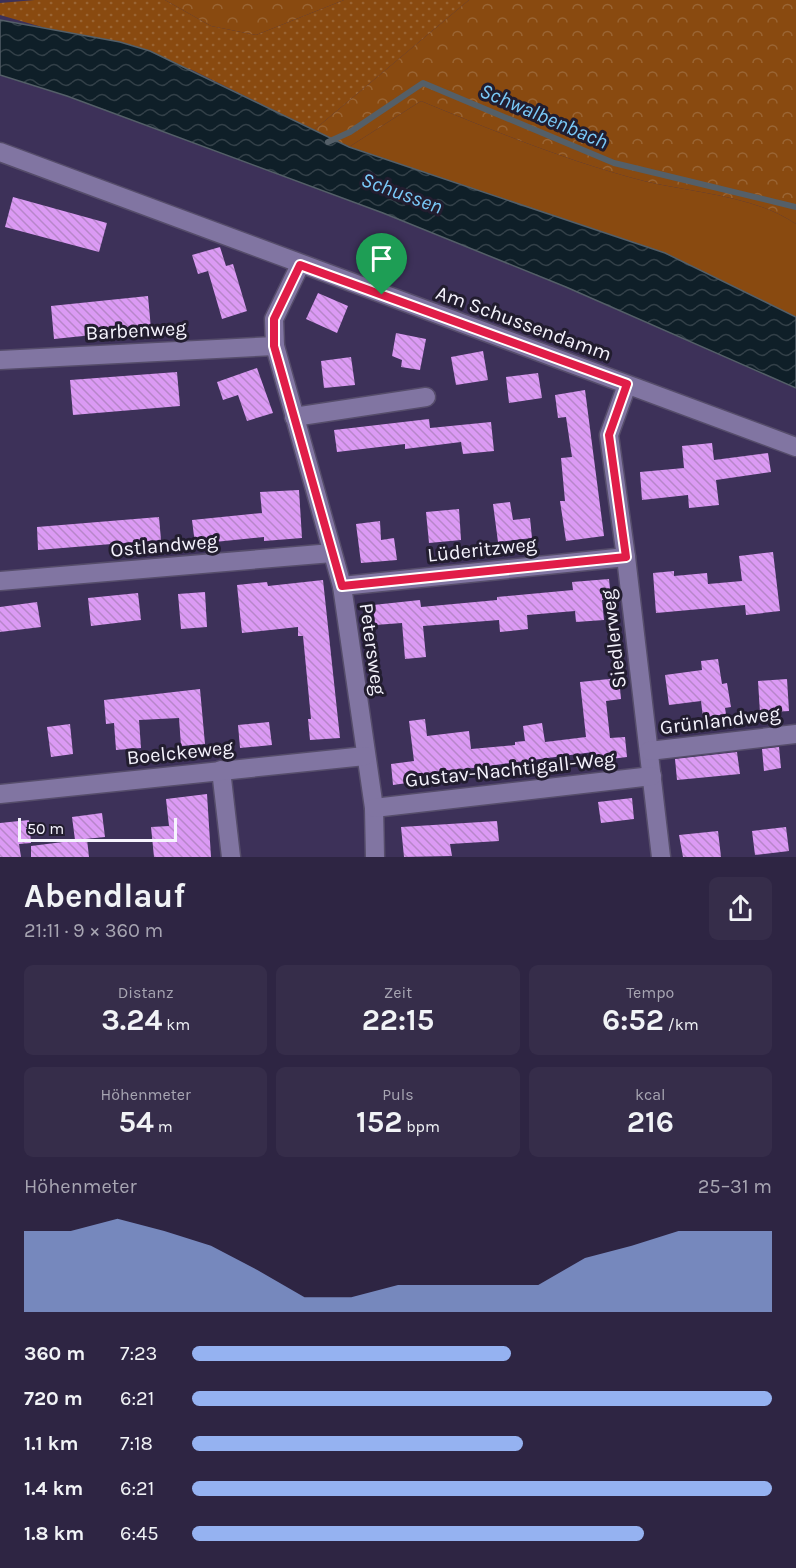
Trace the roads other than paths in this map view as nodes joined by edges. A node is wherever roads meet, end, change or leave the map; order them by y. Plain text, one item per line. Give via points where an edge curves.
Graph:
1 (0, 152) edge
2 (300, 265) junction
3 (274, 346) junction
4 (0, 360) edge
5 (627, 384) junction
6 (426, 397) dead end
7 (294, 417) junction
8 (796, 447) edge
9 (332, 553) junction
10 (626, 557) junction
11 (0, 581) edge
12 (342, 586) junction
13 (796, 734) edge
14 (649, 751) junction
15 (365, 756) junction
16 (222, 770) junction
17 (652, 776) junction
18 (0, 794) edge
19 (374, 808) junction
20 (231, 857) edge
21 (375, 857) edge
22 (661, 857) edge

1 - 2 street, Am Schussendamm
2 - 3 street, Petersweg via 274,319
2 - 5 street, Am Schussendamm
3 - 4 street, Barbenweg
3 - 7 street, Petersweg
5 - 8 street, Am Schussendamm
5 - 10 street, Siedlerweg via 609,435
6 - 7 street
7 - 9 street, Petersweg
9 - 11 street, Ostlandweg
9 - 12 street, Petersweg
10 - 12 street, Lüderitzweg
10 - 14 street, Siedlerweg
12 - 15 street, Petersweg
13 - 14 street, Grünlandweg
14 - 17 street, Siedlerweg
15 - 16 street, Boelckeweg
15 - 19 street, Petersweg
16 - 18 street, Boelckeweg
16 - 20 street
17 - 19 street, Gustav-Nachtigall-Weg
17 - 22 street, Siedlerweg
19 - 21 street, Petersweg

